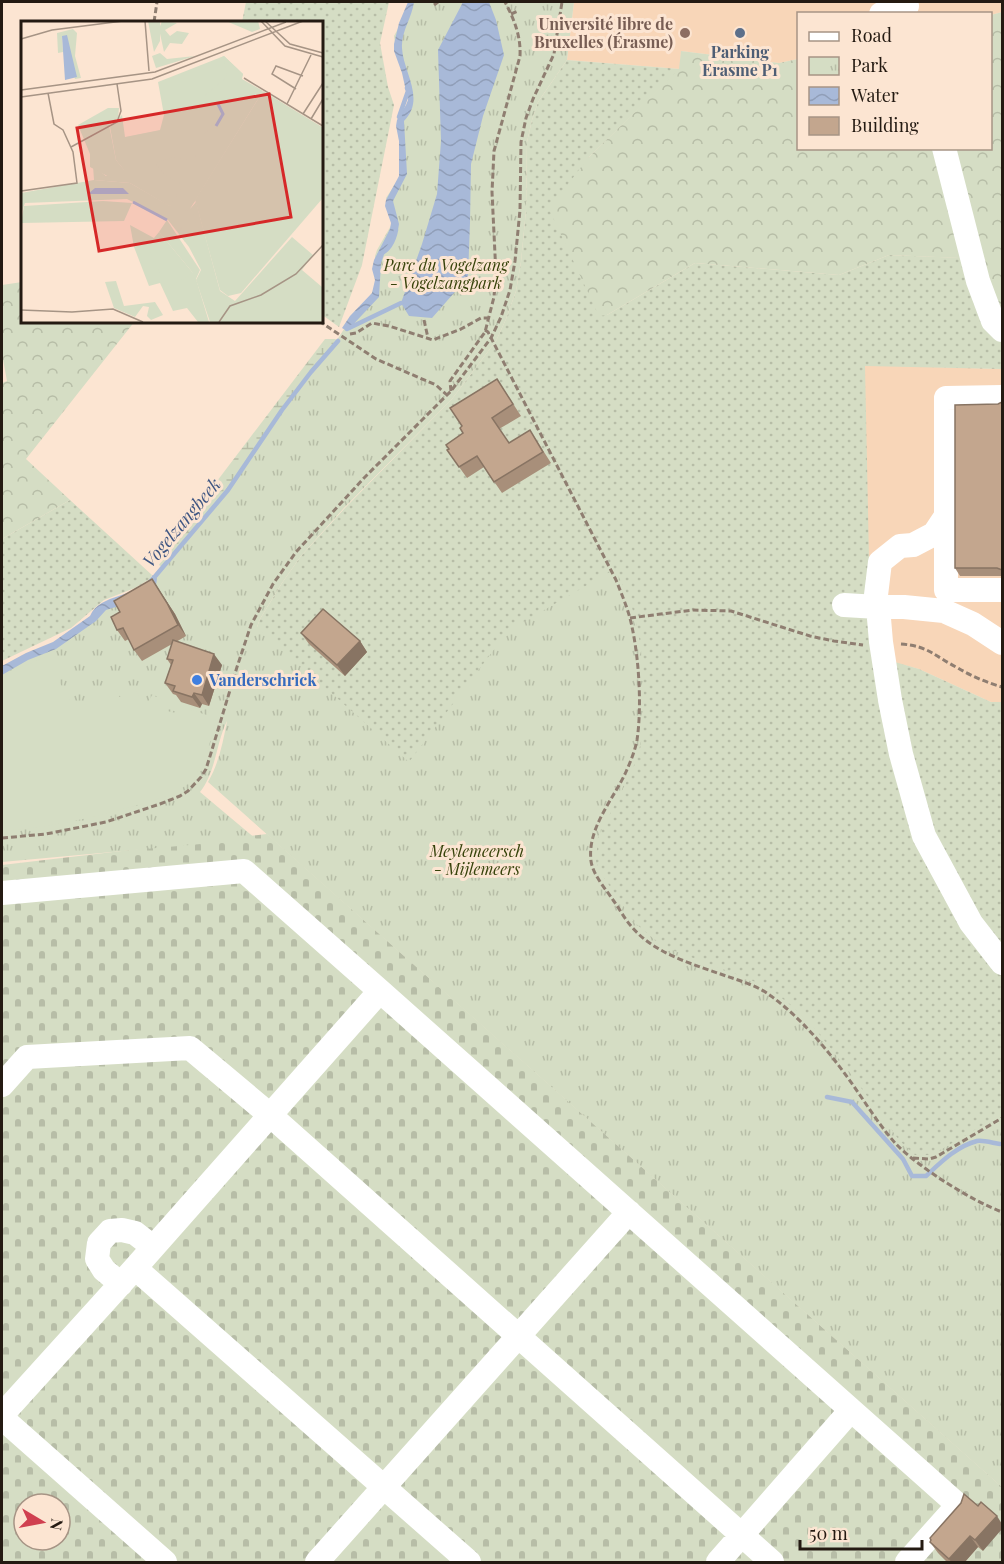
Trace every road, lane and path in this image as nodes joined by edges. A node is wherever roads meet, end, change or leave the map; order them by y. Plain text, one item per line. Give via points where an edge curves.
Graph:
1 (157, 2) edge
2 (438, 2) edge
3 (505, 2) edge
4 (562, 2) edge
5 (434, 5) dead end
6 (908, 7) edge
7 (518, 11) dead end
8 (889, 12) edge
9 (511, 14) junction
10 (154, 21) edge
11 (945, 150) edge
12 (489, 318) junction
13 (424, 320) dead end
14 (321, 322) edge
15 (485, 330) junction
16 (1002, 330) edge
17 (350, 334) dead end
18 (428, 338) junction
19 (491, 338) junction
20 (451, 390) junction
21 (447, 395) junction
22 (1002, 397) edge
23 (946, 516) junction
24 (913, 545) junction
25 (946, 570) junction
26 (1002, 590) edge
27 (844, 604) dead end
28 (878, 607) junction
29 (630, 618) junction
30 (1002, 643) edge
31 (882, 644) junction
32 (1002, 687) edge
33 (2, 838) edge
34 (2, 893) edge
35 (1002, 963) edge
36 (380, 991) junction
37 (2, 1085) edge
38 (270, 1115) junction
39 (1002, 1118) edge
40 (912, 1158) junction
41 (629, 1212) junction
42 (1002, 1212) edge
43 (153, 1247) junction
44 (128, 1276) junction
45 (519, 1337) junction
46 (851, 1410) junction
47 (2, 1417) edge
48 (384, 1488) junction
49 (742, 1535) junction
50 (165, 1563) edge
51 (317, 1563) edge
52 (469, 1563) edge
53 (718, 1563) edge
54 (772, 1563) edge
55 (907, 1563) edge

1 - 10 path
2 - 5 path
3 - 9 path
4 - 19 path via 555,54 526,118 521,142 515,261 507,299
6 - 8 street
7 - 9 path
9 - 12 path via 521,43 494,151 496,275
11 - 16 street via 978,281 993,321
12 - 15 path
12 - 18 path via 433,340
13 - 18 path
14 - 21 path via 376,358 436,385
15 - 19 path
15 - 20 path via 450,381
17 - 18 path via 372,323
19 - 20 path
19 - 29 path via 616,580
20 - 21 path
21 - 33 path via 358,484 296,552 273,584 251,625 206,769 188,791 106,822
22 - 23 street via 946,398
23 - 24 street via 934,534
23 - 25 street
24 - 25 street via 929,552
24 - 28 street via 900,546 880,561
25 - 26 street via 946,590
27 - 28 street
28 - 30 street via 944,611
28 - 31 street
29 - 31 path via 693,610 731,611 810,636
29 - 40 path via 638,678 637,741 593,835 591,862 596,875 632,927 651,943 670,955 762,990 790,1012
31 - 32 path via 916,645
31 - 35 street via 901,754 924,836 971,923
34 - 36 street via 244,871
36 - 38 street
36 - 41 street
37 - 38 street via 27,1057 189,1048
38 - 43 street
38 - 45 street
39 - 40 path via 936,1156
40 - 42 path
41 - 45 street
41 - 46 street
43 - 44 street
43 - 44 street via 135,1233 122,1230 110,1232 99,1243 97,1259 104,1270
44 - 47 street
44 - 48 street
45 - 48 street
45 - 49 street
46 - 49 street
46 - 55 street via 958,1505
47 - 50 street
48 - 51 street
48 - 52 street
49 - 53 street
49 - 54 street

